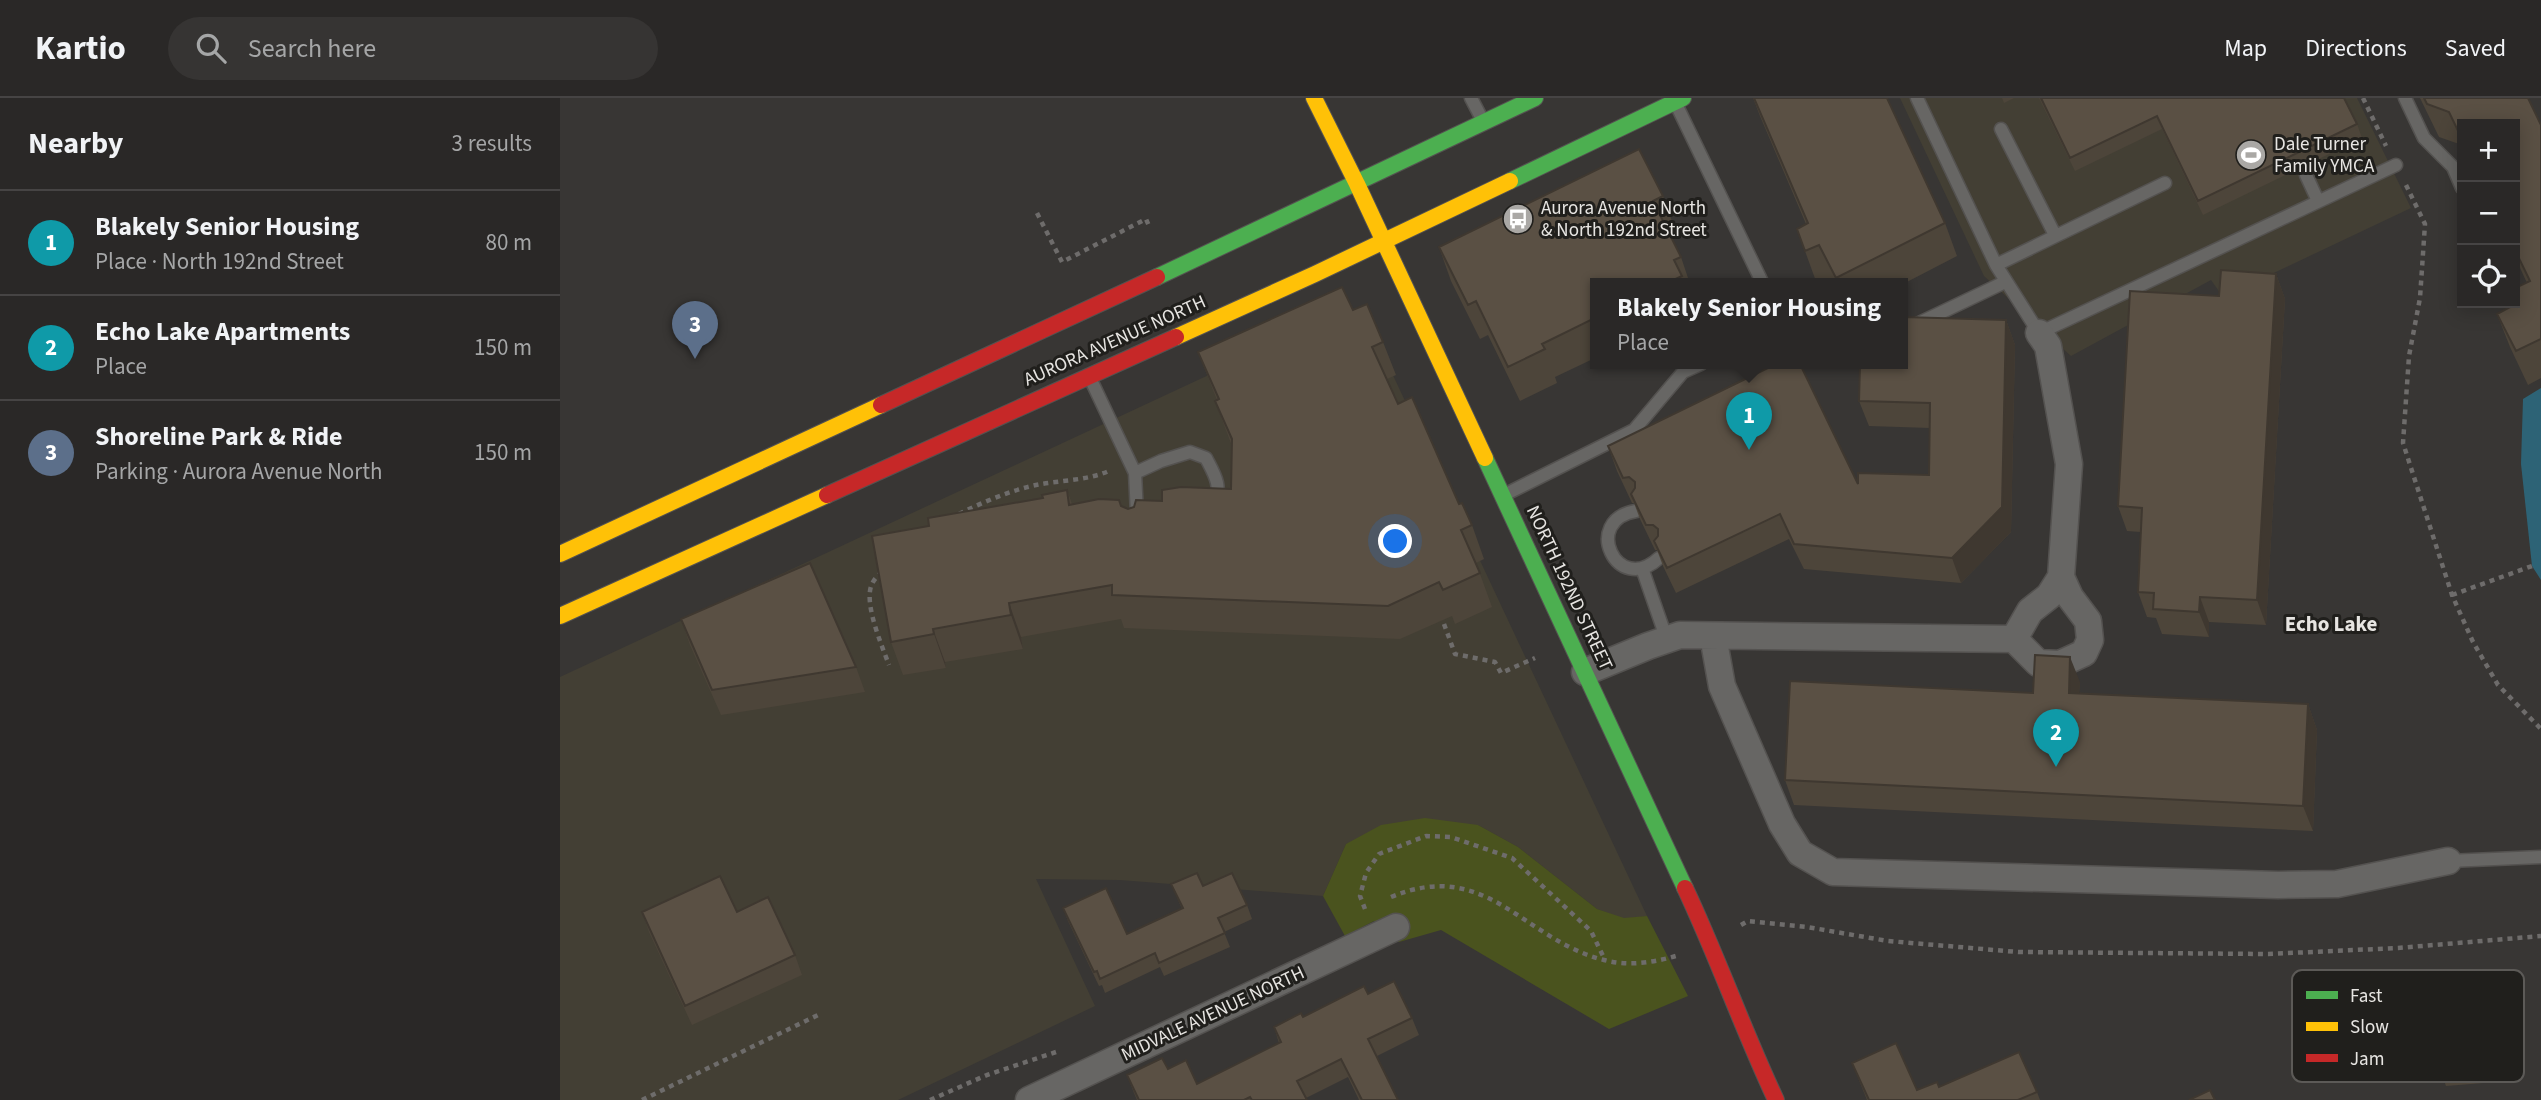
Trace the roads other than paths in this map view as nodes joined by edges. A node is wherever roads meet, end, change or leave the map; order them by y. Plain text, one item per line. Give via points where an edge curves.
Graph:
1 (1314, 98) edge
2 (1471, 98) edge
3 (1535, 98) edge
4 (1917, 98) edge
5 (2405, 98) edge
6 (1679, 100) edge
7 (1484, 123) junction
8 (2001, 129) dead end
9 (2396, 165) road end
10 (2306, 175) dead end
11 (2459, 182) edge
12 (2165, 183) dead end
13 (1357, 184) junction
14 (2318, 201) junction
15 (2055, 235) junction
16 (1384, 242) junction
17 (1996, 265) junction
18 (1760, 278) edge
19 (2005, 282) junction
20 (1910, 327) edge
21 (2039, 333) junction
22 (1690, 369) edge
23 (1089, 376) junction
24 (1132, 467) junction
25 (1503, 495) junction
26 (1201, 509) edge
27 (1636, 510) edge
28 (1152, 515) edge
29 (560, 555) edge
30 (1659, 558) edge
31 (1642, 568) junction
32 (2061, 577) junction
33 (560, 616) edge
34 (1713, 636) junction
35 (2014, 639) junction
36 (1667, 640) junction
37 (1585, 672) junction
38 (2541, 858) edge
39 (2448, 861) joint
40 (1396, 927) dead end
41 (1029, 1100) edge
42 (1776, 1100) edge

1 - 13 main road, NORTH 192ND STREET
2 - 7 lane
3 - 7 main road, AURORA AVENUE NORTH
4 - 17 lane
5 - 11 lane via 2424,138 2453,167
6 - 16 main road, AURORA AVENUE NORTH
6 - 18 lane
7 - 13 main road, AURORA AVENUE NORTH
8 - 15 lane
9 - 14 lane
10 - 14 lane
12 - 15 lane
13 - 16 main road, NORTH 192ND STREET
13 - 29 main road, AURORA AVENUE NORTH
14 - 21 lane
15 - 17 lane
16 - 23 main road, AURORA AVENUE NORTH
16 - 25 main road, NORTH 192ND STREET
17 - 19 lane
19 - 20 lane
19 - 21 lane
21 - 32 street via 2049,346 2069,464
22 - 25 lane via 1634,430
23 - 24 lane
23 - 33 main road, AURORA AVENUE NORTH
24 - 26 lane via 1190,452 1206,458 1218,480 1217,497
24 - 28 lane via 1138,519
25 - 37 main road, NORTH 192ND STREET
27 - 31 lane via 1613,522 1607,541 1615,559 1632,569
30 - 31 lane
31 - 36 lane
32 - 35 street via 2049,596 2030,611
32 - 35 street via 2088,621 2090,640 2084,653 2060,664 2038,663
34 - 35 street
34 - 36 street via 1680,635
34 - 39 street via 1722,686 1782,824 1800,853 1833,872 2290,885 2337,884
36 - 37 street
37 - 42 main road, NORTH 192ND STREET via 1710,941
38 - 39 lane
40 - 41 street, MIDVALE AVENUE NORTH

